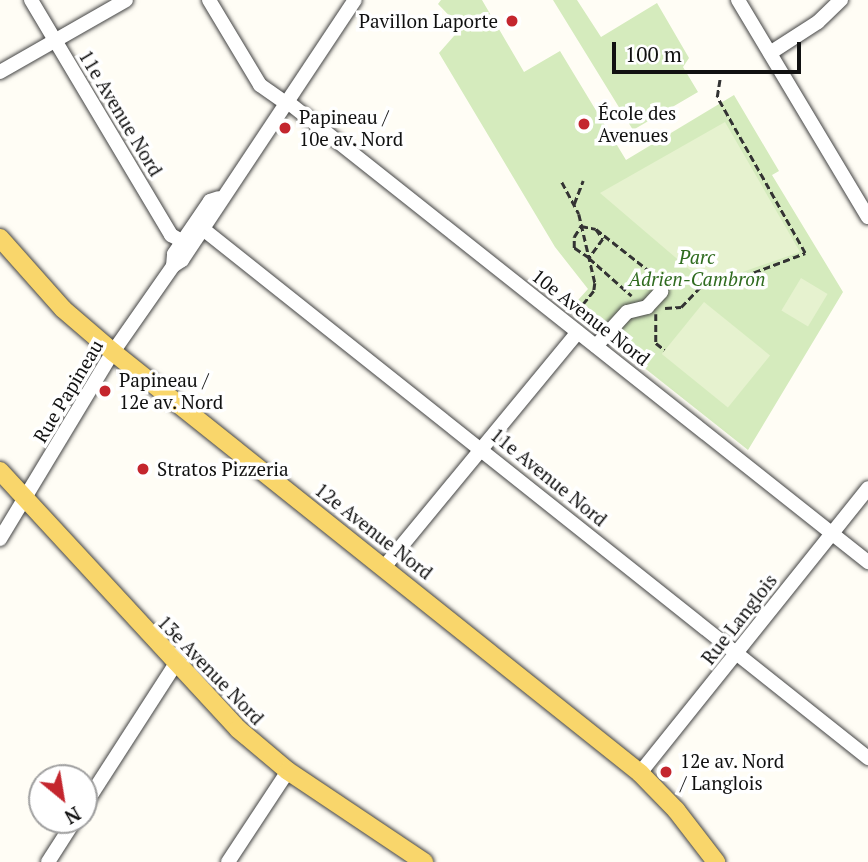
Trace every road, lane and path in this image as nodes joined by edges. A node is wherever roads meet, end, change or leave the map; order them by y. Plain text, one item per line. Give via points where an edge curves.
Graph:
1 (31, 0) edge
2 (126, 0) edge
3 (209, 0) edge
4 (355, 0) edge
5 (738, 0) edge
6 (841, 0) edge
7 (55, 40) junction
8 (770, 53) junction
9 (0, 72) edge
10 (720, 77) dead end
11 (284, 101) junction
12 (583, 181) dead end
13 (562, 182) dead end
14 (219, 198) junction
15 (573, 205) junction
16 (868, 217) edge
17 (581, 226) junction
18 (203, 229) junction
19 (596, 229) junction
20 (0, 238) edge
21 (182, 241) junction
22 (589, 258) junction
23 (173, 266) junction
24 (661, 292) dead end
25 (643, 306) junction
26 (573, 328) junction
27 (596, 346) junction
28 (665, 350) dead end
29 (113, 352) junction
30 (482, 448) junction
31 (0, 471) edge
32 (868, 488) edge
33 (25, 499) junction
34 (831, 533) junction
35 (0, 539) edge
36 (868, 562) edge
37 (385, 566) junction
38 (736, 652) junction
39 (175, 665) junction
40 (868, 758) edge
41 (288, 771) junction
42 (640, 773) junction
43 (98, 784) edge
44 (66, 834) edge
45 (48, 862) edge
46 (228, 862) edge
47 (424, 862) edge
48 (716, 862) edge

1 - 7 street, 11e Avenue Nord
2 - 7 street
3 - 11 street, 10e Avenue Nord via 260,85
4 - 11 street, Rue Papineau via 312,63 303,66
5 - 8 street
6 - 8 street via 818,22
7 - 9 street
7 - 21 street, 11e Avenue Nord via 171,235
8 - 16 street
10 - 28 path via 717,97 805,253 734,280 707,280 681,307 656,308 656,343
11 - 14 street, Rue Papineau via 270,114 270,124
11 - 26 street, 10e Avenue Nord
12 - 15 path
13 - 15 path
14 - 18 street, Rue Papineau
14 - 21 street, Rue Papineau via 210,201
15 - 17 path
17 - 19 path
17 - 22 path
17 - 22 path via 574,248
18 - 23 street, Rue Papineau
18 - 30 street, 11e Avenue Nord
19 - 22 path via 603,239
19 - 25 path via 657,277
20 - 29 main road, 12e Avenue Nord via 55,301
21 - 23 street, Rue Papineau
22 - 25 path
22 - 26 path via 594,291
23 - 29 street, Rue Papineau
24 - 25 street via 648,307
25 - 27 street via 627,312
26 - 27 street, 10e Avenue Nord
26 - 30 street
27 - 34 street, 10e Avenue Nord
29 - 33 street, Rue Papineau
29 - 37 main road, 12e Avenue Nord
30 - 37 street
30 - 38 street, 11e Avenue Nord
31 - 33 main road, 13e Avenue Nord
32 - 34 street, Rue Langlois
33 - 35 street, Rue Papineau
33 - 39 main road, 13e Avenue Nord
34 - 36 street, 10e Avenue Nord
34 - 38 street, Rue Langlois
37 - 42 main road, 12e Avenue Nord
38 - 40 street, 11e Avenue Nord
38 - 42 street, Rue Langlois
39 - 41 main road, 13e Avenue Nord
39 - 43 street
41 - 46 street
41 - 47 main road, 13e Avenue Nord
42 - 48 main road, 12e Avenue Nord
44 - 45 street

